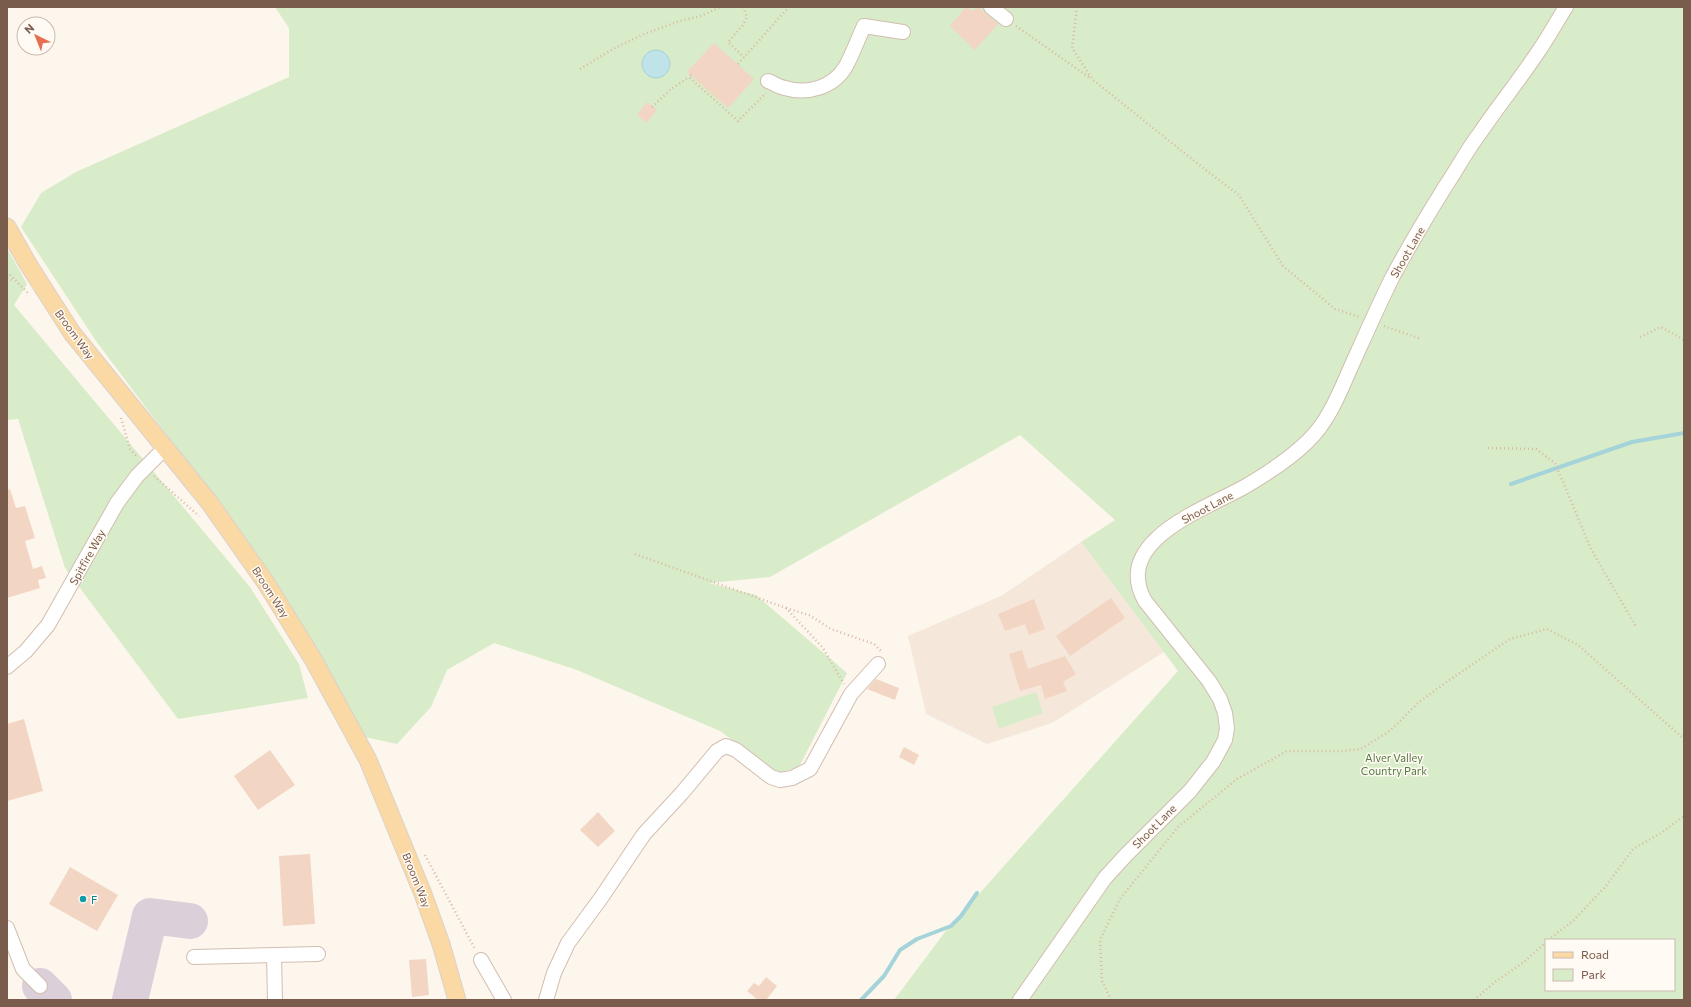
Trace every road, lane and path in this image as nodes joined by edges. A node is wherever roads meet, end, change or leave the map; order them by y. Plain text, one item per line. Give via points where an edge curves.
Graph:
1 (720, 7) edge
2 (743, 7) edge
3 (991, 7) edge
4 (1077, 7) edge
5 (1566, 7) edge
6 (787, 9) dead end
7 (1006, 19) joint
8 (903, 32) dead end
9 (744, 58) junction
10 (738, 64) dead end
11 (580, 69) dead end
12 (1093, 80) junction
13 (771, 82) joint
14 (652, 107) dead end
15 (7, 227) edge
16 (7, 272) edge
17 (7, 278) edge
18 (16, 282) junction
19 (31, 296) dead end
20 (1372, 322) junction
21 (1640, 337) dead end
22 (1421, 339) dead end
23 (1684, 340) edge
24 (118, 412) dead end
25 (166, 447) junction
26 (1488, 448) dead end
27 (145, 468) junction
28 (204, 522) dead end
29 (635, 554) dead end
30 (786, 608) junction
31 (1636, 627) dead end
32 (878, 664) joint
33 (7, 667) edge
34 (849, 697) junction
35 (1684, 739) edge
36 (1684, 816) edge
37 (422, 851) dead end
38 (7, 928) edge
39 (1549, 939) edge
40 (1545, 943) edge
41 (318, 954) dead end
42 (274, 956) junction
43 (194, 957) dead end
44 (481, 960) joint
45 (40, 986) dead end
46 (275, 1000) edge
47 (457, 1000) edge
48 (504, 1000) edge
49 (546, 1000) edge
50 (1020, 1000) edge
51 (1111, 1000) edge
52 (1474, 1000) edge

1 - 11 path via 701,16 644,34
2 - 9 path via 747,17 728,42
3 - 7 street
4 - 12 path via 1072,48
5 - 20 street, Shoot Lane via 1540,50 1478,134 1393,276
6 - 9 path
7 - 12 path
8 - 13 street via 864,26 846,66 835,80 821,87 808,90 786,88
9 - 10 path
12 - 20 path via 1238,195 1283,266 1335,309
13 - 14 path via 738,121 690,76
15 - 25 main road, Broom Way via 72,333
16 - 18 path
17 - 18 path
18 - 19 path
20 - 22 path
20 - 50 street, Shoot Lane via 1336,402 1310,440 1290,458 1246,486 1162,534 1140,560 1137,578 1140,593 1212,687 1225,713 1225,740 1213,762 1190,791 1105,878
21 - 23 path via 1661,327
24 - 27 path via 130,449
25 - 27 street, Spitfire Way
25 - 47 main road, Broom Way via 209,502 266,583 313,659 368,760 424,894
26 - 31 path via 1536,448 1555,463 1591,549
27 - 28 path
27 - 33 street, Spitfire Way via 117,503 48,625 26,651
29 - 30 path
30 - 32 path via 809,615 831,629 874,644 882,653
30 - 34 path via 823,648 845,685
32 - 34 street
34 - 49 street via 810,769 792,778 780,780 771,777 736,750 726,746 717,751 644,834 582,921 554,973
35 - 51 path via 1578,645 1547,629 1510,639 1423,699 1391,730 1361,749 1287,751 1237,779 1178,827 1120,899 1100,940 1102,981
36 - 39 path via 1633,849 1606,886 1574,920
37 - 44 path
38 - 45 street via 23,970
40 - 52 path
41 - 42 street
42 - 43 street
42 - 46 street
44 - 48 street

